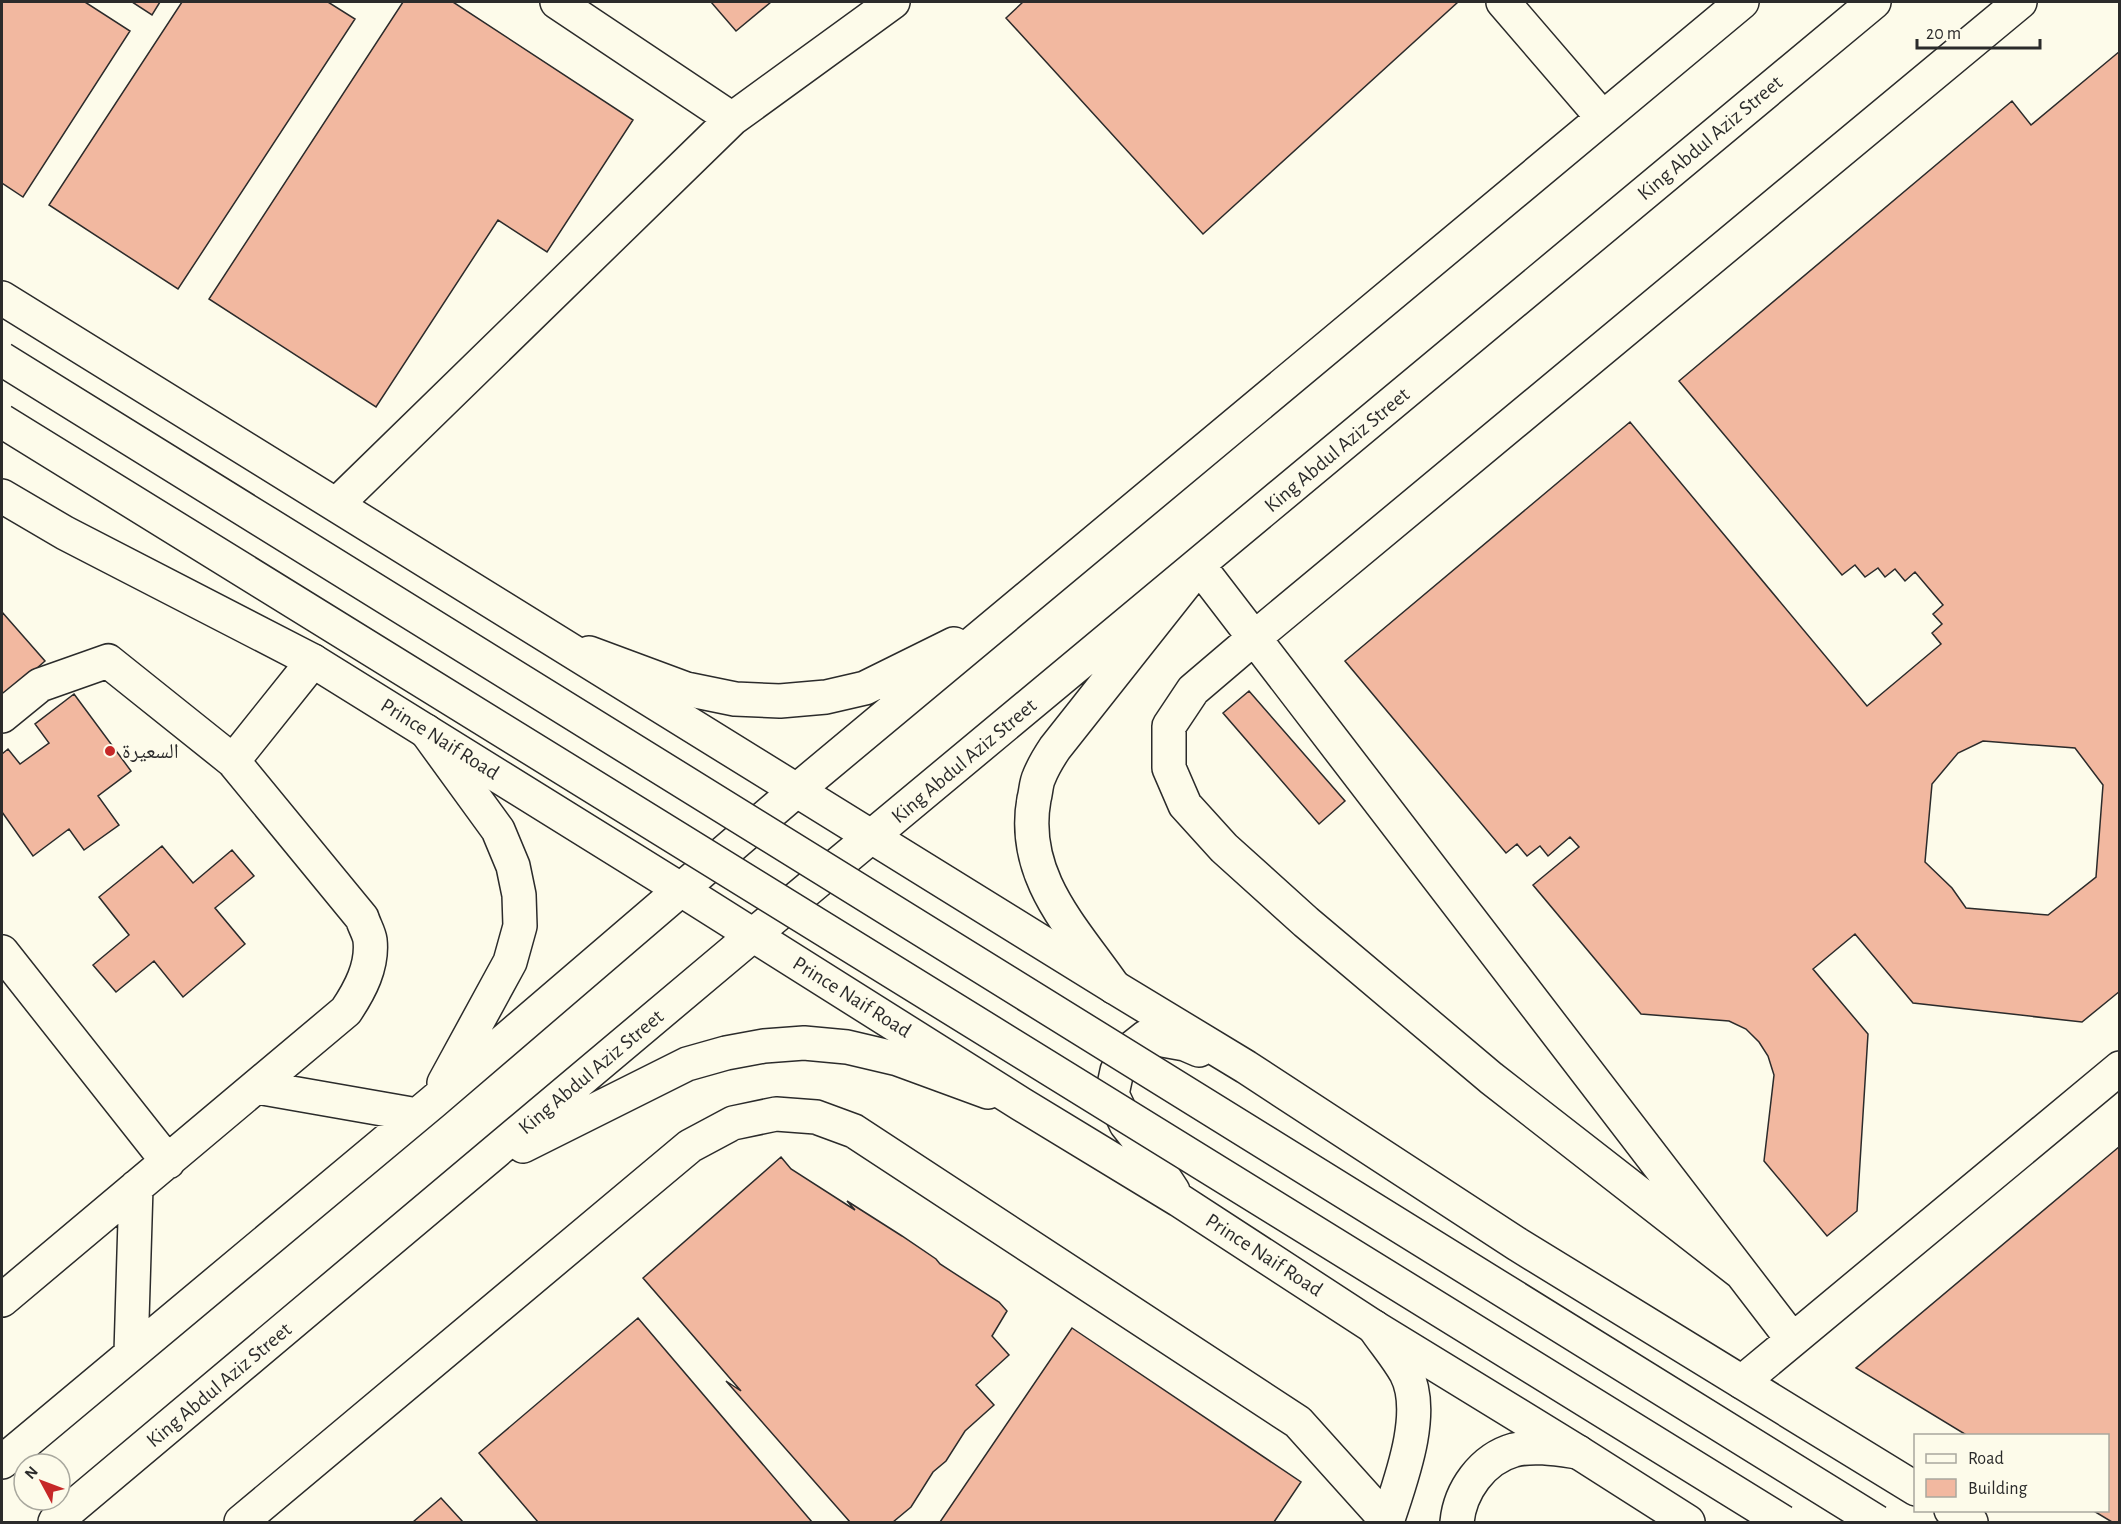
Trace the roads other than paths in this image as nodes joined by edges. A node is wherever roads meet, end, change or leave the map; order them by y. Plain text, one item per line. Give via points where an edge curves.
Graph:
1 (557, 2) edge
2 (893, 2) edge
3 (1503, 2) edge
4 (1742, 2) edge
5 (1874, 2) edge
6 (2020, 2) edge
7 (1602, 117) junction
8 (732, 119) junction
9 (2, 298) edge
10 (2, 359) edge
11 (2, 422) edge
12 (2, 496) edge
13 (337, 504) junction
14 (1199, 566) junction
15 (1001, 620) junction
16 (1254, 638) junction
17 (558, 642) junction
18 (313, 661) junction
19 (2, 716) edge
20 (426, 731) junction
21 (233, 761) junction
22 (797, 790) junction
23 (873, 836) junction
24 (681, 889) junction
25 (753, 935) junction
26 (2, 952) edge
27 (1114, 987) junction
28 (1246, 1067) junction
29 (2120, 1068) edge
30 (257, 1087) junction
31 (1021, 1104) junction
32 (425, 1109) junction
33 (168, 1162) junction
34 (473, 1171) junction
35 (136, 1187) junction
36 (1179, 1200) junction
37 (1740, 1272) junction
38 (2, 1300) edge
39 (1374, 1327) junction
40 (1792, 1339) junction
41 (131, 1353) junction
42 (1742, 1382) junction
43 (1578, 1452) junction
44 (2, 1462) edge
45 (1914, 1488) edge
46 (1954, 1512) edge
47 (55, 1522) edge
48 (242, 1522) edge
49 (1388, 1522) edge
50 (1458, 1522) edge
51 (1688, 1522) edge
52 (1783, 1522) edge
53 (1877, 1522) edge
54 (1971, 1522) edge

1 - 8 street
2 - 8 street
3 - 7 street
4 - 7 street
5 - 14 street, King Abdul Aziz Street
6 - 16 street
7 - 15 street
8 - 13 street
9 - 13 street
10 - 53 street, bridge
11 - 52 street, bridge
12 - 18 street, Prince Naif Road via 65,533
13 - 17 street
14 - 16 street
14 - 23 street, King Abdul Aziz Street
14 - 27 street via 1054,748 1038,777 1030,820 1033,851 1043,883
15 - 17 street via 865,688 826,697 780,701 735,699 686,689
15 - 22 street
16 - 37 street
16 - 37 street via 1193,690 1169,726 1169,768 1185,805 1224,848 1315,929 1491,1077
17 - 22 street
18 - 20 street, Prince Naif Road
18 - 21 street
19 - 21 street via 40,685 108,661
20 - 24 street, Prince Naif Road
20 - 32 street via 498,830 513,866 520,926 510,962
21 - 30 street via 362,918 370,940 369,964 346,1011
22 - 23 street
22 - 24 street
23 - 25 street, King Abdul Aziz Street
23 - 27 street
24 - 25 street, Prince Naif Road
24 - 32 street
25 - 31 street, Prince Naif Road
25 - 34 street, King Abdul Aziz Street
26 - 33 street
27 - 28 street
28 - 36 street via 1185,1044 1146,1037 1127,1052 1117,1071 1112,1094 1126,1124
28 - 42 street via 1517,1244
29 - 40 street
30 - 32 street
30 - 33 street
31 - 34 street via 898,1059 847,1047 804,1043 764,1046 687,1064
31 - 36 street, Prince Naif Road
32 - 41 street
33 - 35 street
34 - 47 street, King Abdul Aziz Street
35 - 38 street
35 - 41 street
36 - 39 street, Prince Naif Road
37 - 40 street
39 - 43 street, Prince Naif Road
39 - 49 street via 1407,1375 1415,1410 1409,1452
40 - 42 street
41 - 44 street
42 - 45 street
43 - 50 street via 1513,1450 1490,1462 1470,1482
43 - 51 street, Prince Naif Road
46 - 54 street
48 - 49 street via 690,1146 733,1123 776,1114 816,1117 854,1131 1298,1422

